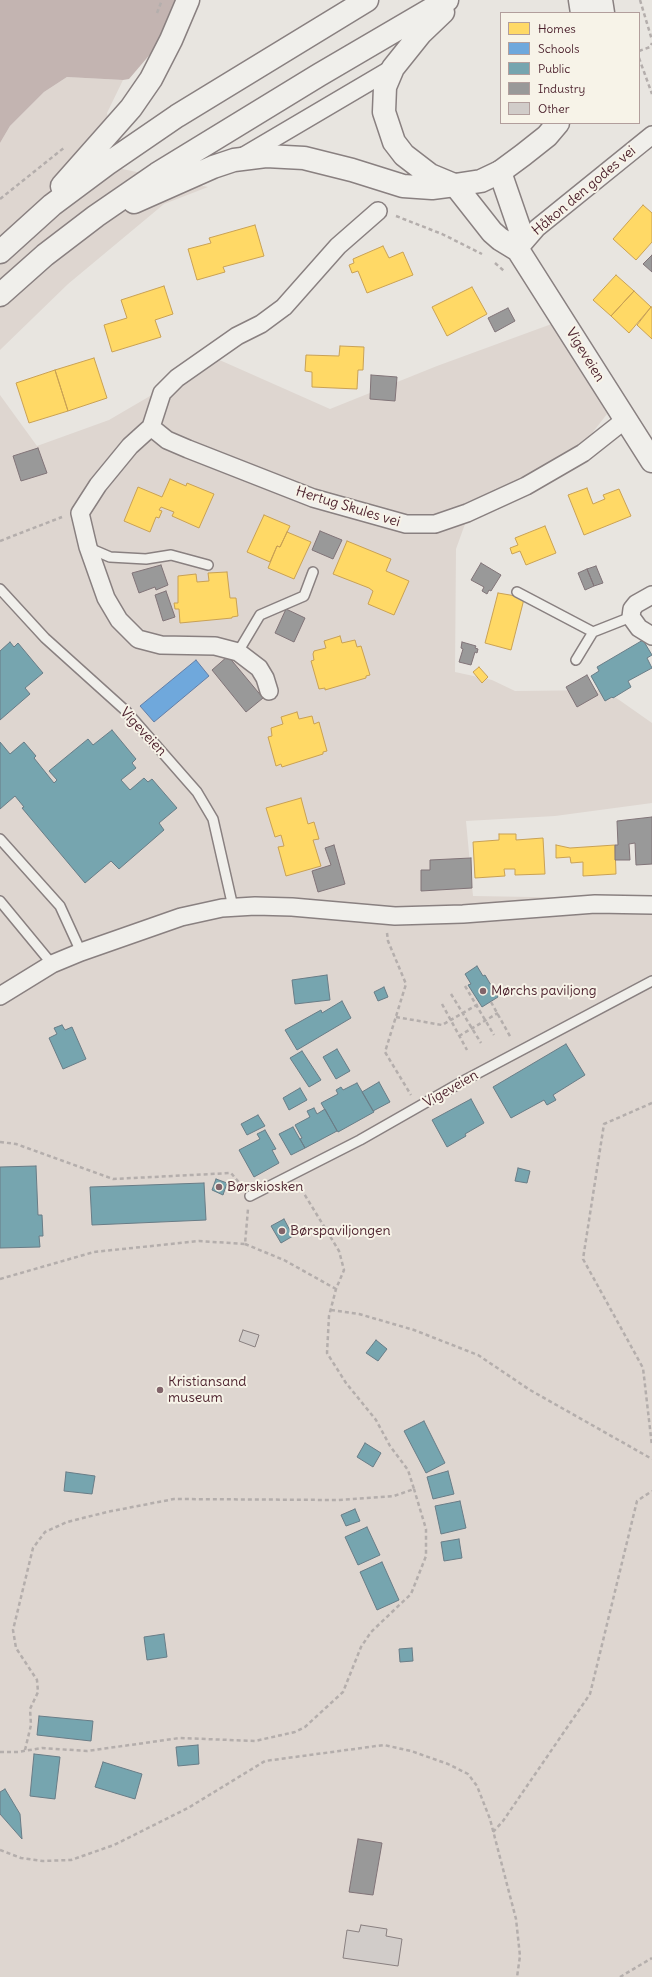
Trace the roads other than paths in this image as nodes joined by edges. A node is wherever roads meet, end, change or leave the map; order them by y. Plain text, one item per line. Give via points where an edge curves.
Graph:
1 (188, 0) edge
2 (367, 0) edge
3 (447, 0) edge
4 (456, 0) edge
5 (580, 0) edge
6 (601, 0) edge
7 (582, 12) edge
8 (603, 12) edge
9 (394, 68) junction
10 (557, 124) edge
11 (652, 135) edge
12 (234, 160) junction
13 (500, 172) junction
14 (455, 185) junction
15 (378, 211) road end
16 (81, 228) junction
17 (5, 247) edge
18 (518, 250) junction
19 (0, 295) edge
20 (626, 419) junction
21 (151, 427) junction
22 (652, 461) edge
23 (88, 547) junction
24 (208, 565) dead end
25 (313, 572) dead end
26 (0, 589) edge
27 (517, 592) dead end
28 (652, 595) edge
29 (631, 617) junction
30 (593, 632) junction
31 (652, 636) edge
32 (238, 652) junction
33 (576, 660) dead end
34 (269, 691) dead end
35 (0, 838) edge
36 (0, 901) edge
37 (652, 905) edge
38 (233, 908) junction
39 (81, 952) junction
40 (52, 964) junction
41 (652, 981) edge
42 (0, 996) edge
43 (250, 1196) road end

1 - 17 main road via 157,66 131,108
2 - 17 main road via 177,116 52,205
3 - 16 main road via 157,174
4 - 9 main road via 421,33
5 - 7 main road
6 - 8 main road
9 - 12 street
9 - 14 main road via 385,87 384,98 386,119 394,142 414,164 430,175
10 - 13 main road via 541,141
11 - 18 street, Håkon den godes vei via 537,228
12 - 14 main road via 266,156 297,158 352,170 403,186 432,188
12 - 16 main road via 186,178
13 - 14 main road via 481,181
13 - 18 main road via 520,230
14 - 18 main road, Vigeveien via 492,232
15 - 21 street via 338,246 284,307 177,378 162,394
16 - 19 main road via 45,255
18 - 20 main road, Vigeveien
20 - 21 street, Hertug Skules vei via 583,452 526,486 467,513 435,524 406,524 313,498 188,449 168,440
20 - 22 main road, Vigeveien
21 - 23 street via 130,446 98,485 80,513
23 - 24 lane via 110,557 146,559 171,555
23 - 32 street via 106,598 119,620 138,639 161,645 215,646
25 - 32 lane via 304,596 260,615
26 - 38 lane, Vigeveien via 45,638 126,712 197,792 213,819
27 - 30 lane
28 - 29 street via 636,604
29 - 30 lane
29 - 31 street via 639,628
30 - 33 lane
32 - 34 street via 259,668
35 - 39 lane via 60,906
36 - 40 lane
37 - 38 street via 596,904 463,914 385,916 292,907
38 - 39 street via 181,917
39 - 40 street
40 - 42 street
41 - 43 lane, Vigeveien

